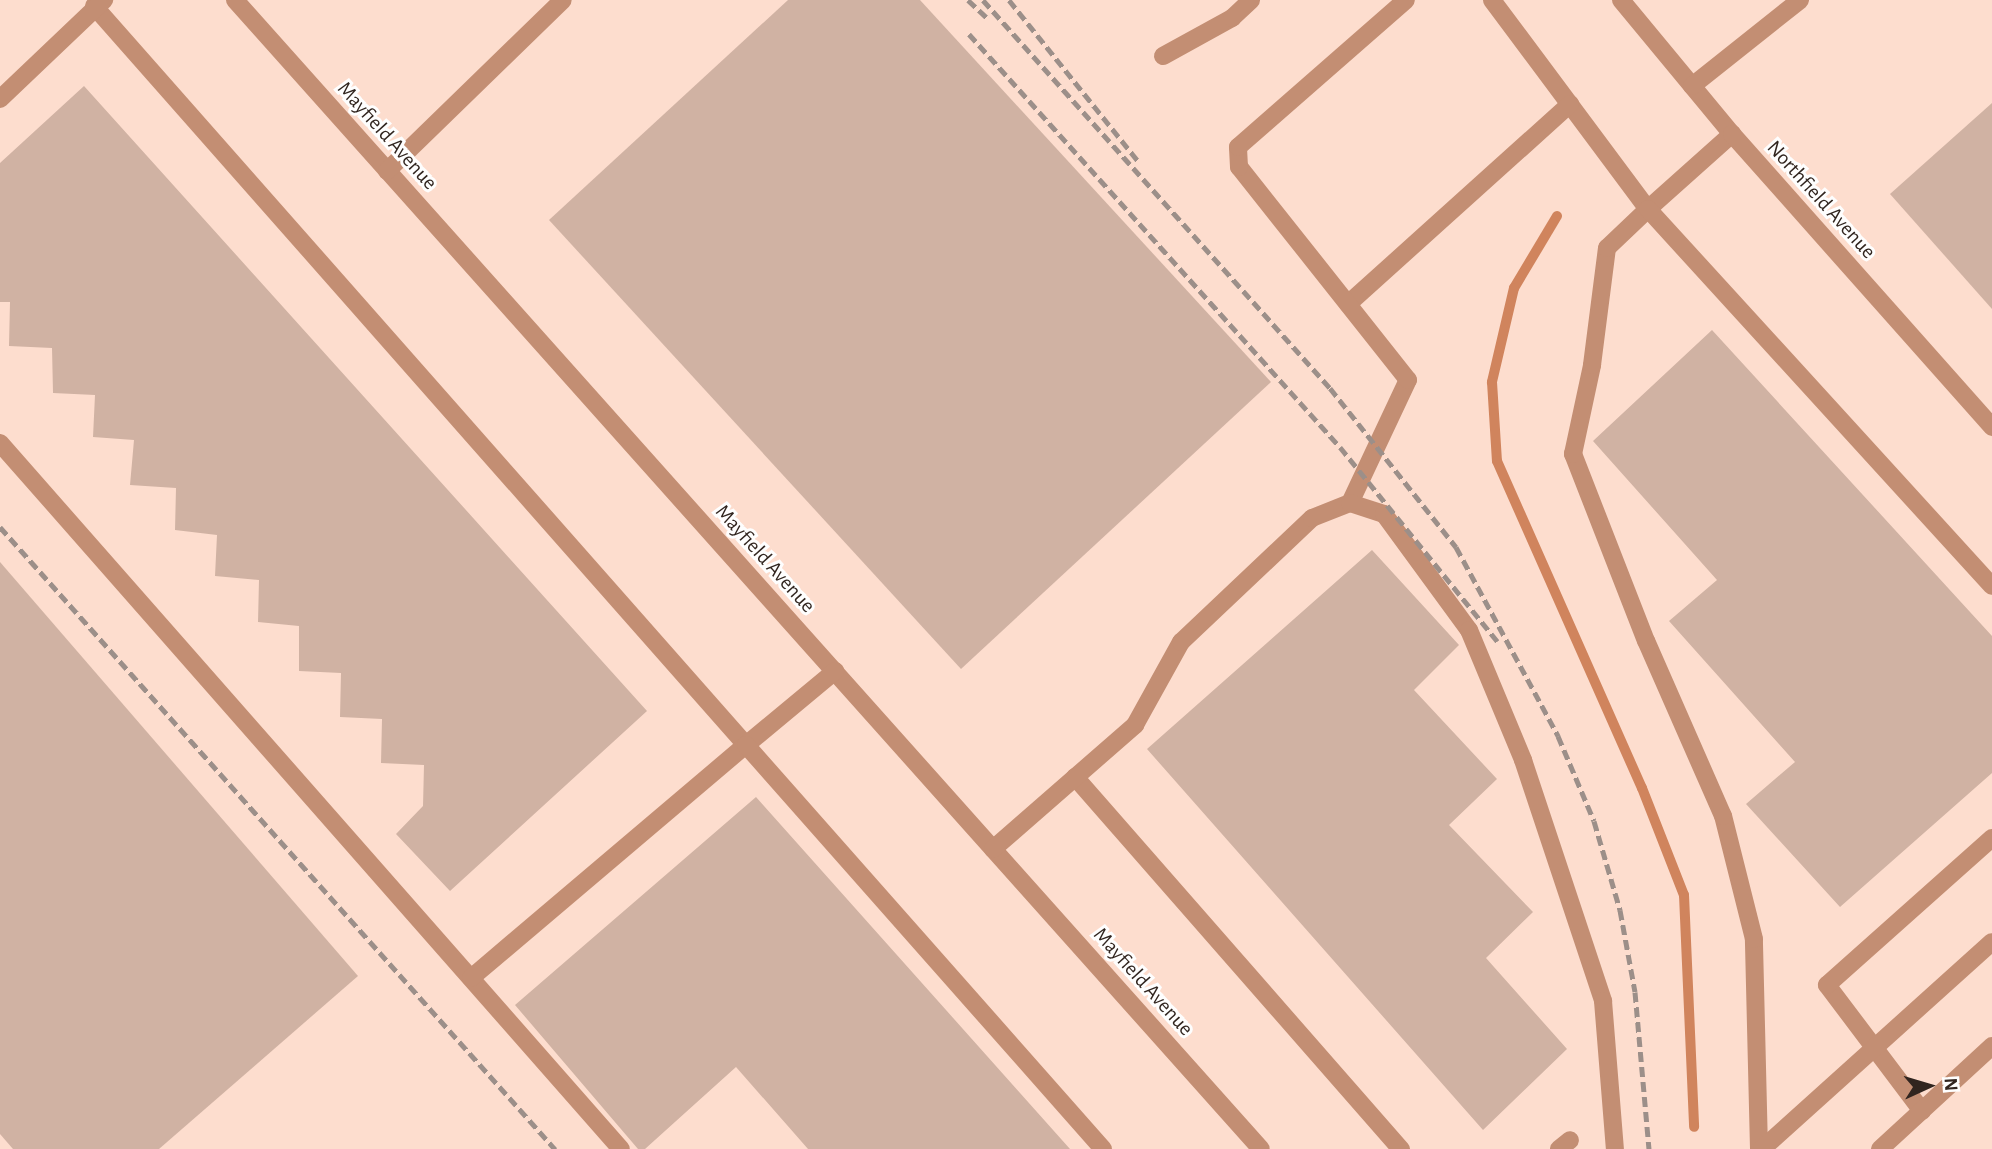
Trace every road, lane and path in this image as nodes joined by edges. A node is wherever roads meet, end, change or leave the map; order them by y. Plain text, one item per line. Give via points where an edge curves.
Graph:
1 (235, 0) edge
2 (563, 0) edge
3 (1251, 0) edge
4 (1406, 0) edge
5 (1492, 0) edge
6 (1621, 0) edge
7 (1800, 0) edge
8 (99, 3) edge
9 (1163, 57) dead end
10 (1692, 86) junction
11 (0, 99) edge
12 (1570, 104) junction
13 (1732, 134) junction
14 (387, 171) junction
15 (1648, 209) junction
16 (1348, 304) junction
17 (1992, 427) edge
18 (0, 443) edge
19 (1350, 503) junction
20 (1992, 586) edge
21 (835, 671) junction
22 (746, 746) junction
23 (1075, 777) junction
24 (1992, 838) edge
25 (993, 849) junction
26 (1992, 942) edge
27 (471, 978) junction
28 (1992, 1046) edge
29 (1873, 1049) junction
30 (1922, 1111) junction
31 (621, 1149) edge
32 (1103, 1149) edge
33 (1261, 1149) edge
34 (1401, 1149) edge
35 (1615, 1149) edge
36 (1761, 1149) edge
37 (1880, 1149) edge

1 - 14 lane, Mayfield Avenue
2 - 14 lane
3 - 9 lane via 1231,18
4 - 16 lane via 1238,147 1238,167
5 - 12 lane
6 - 10 lane, Northfield Avenue
7 - 10 lane
8 - 11 lane
8 - 22 lane
10 - 13 lane, Northfield Avenue
12 - 15 lane
12 - 16 lane
13 - 15 lane
13 - 17 lane, Northfield Avenue
14 - 21 lane, Mayfield Avenue
15 - 20 lane
15 - 36 lane via 1607,248 1592,365 1573,454 1646,641 1723,816 1754,939
16 - 19 lane via 1408,380
18 - 27 lane
19 - 23 lane via 1312,517 1181,642 1135,725
19 - 35 lane via 1384,514 1469,630 1508,725 1603,1001
21 - 22 lane
21 - 25 lane, Mayfield Avenue
22 - 27 lane
22 - 32 lane
23 - 25 lane
23 - 34 lane
24 - 29 lane via 1827,985
25 - 33 lane, Mayfield Avenue
26 - 29 lane
27 - 31 lane
28 - 30 lane
29 - 30 lane
29 - 36 lane
30 - 37 lane

